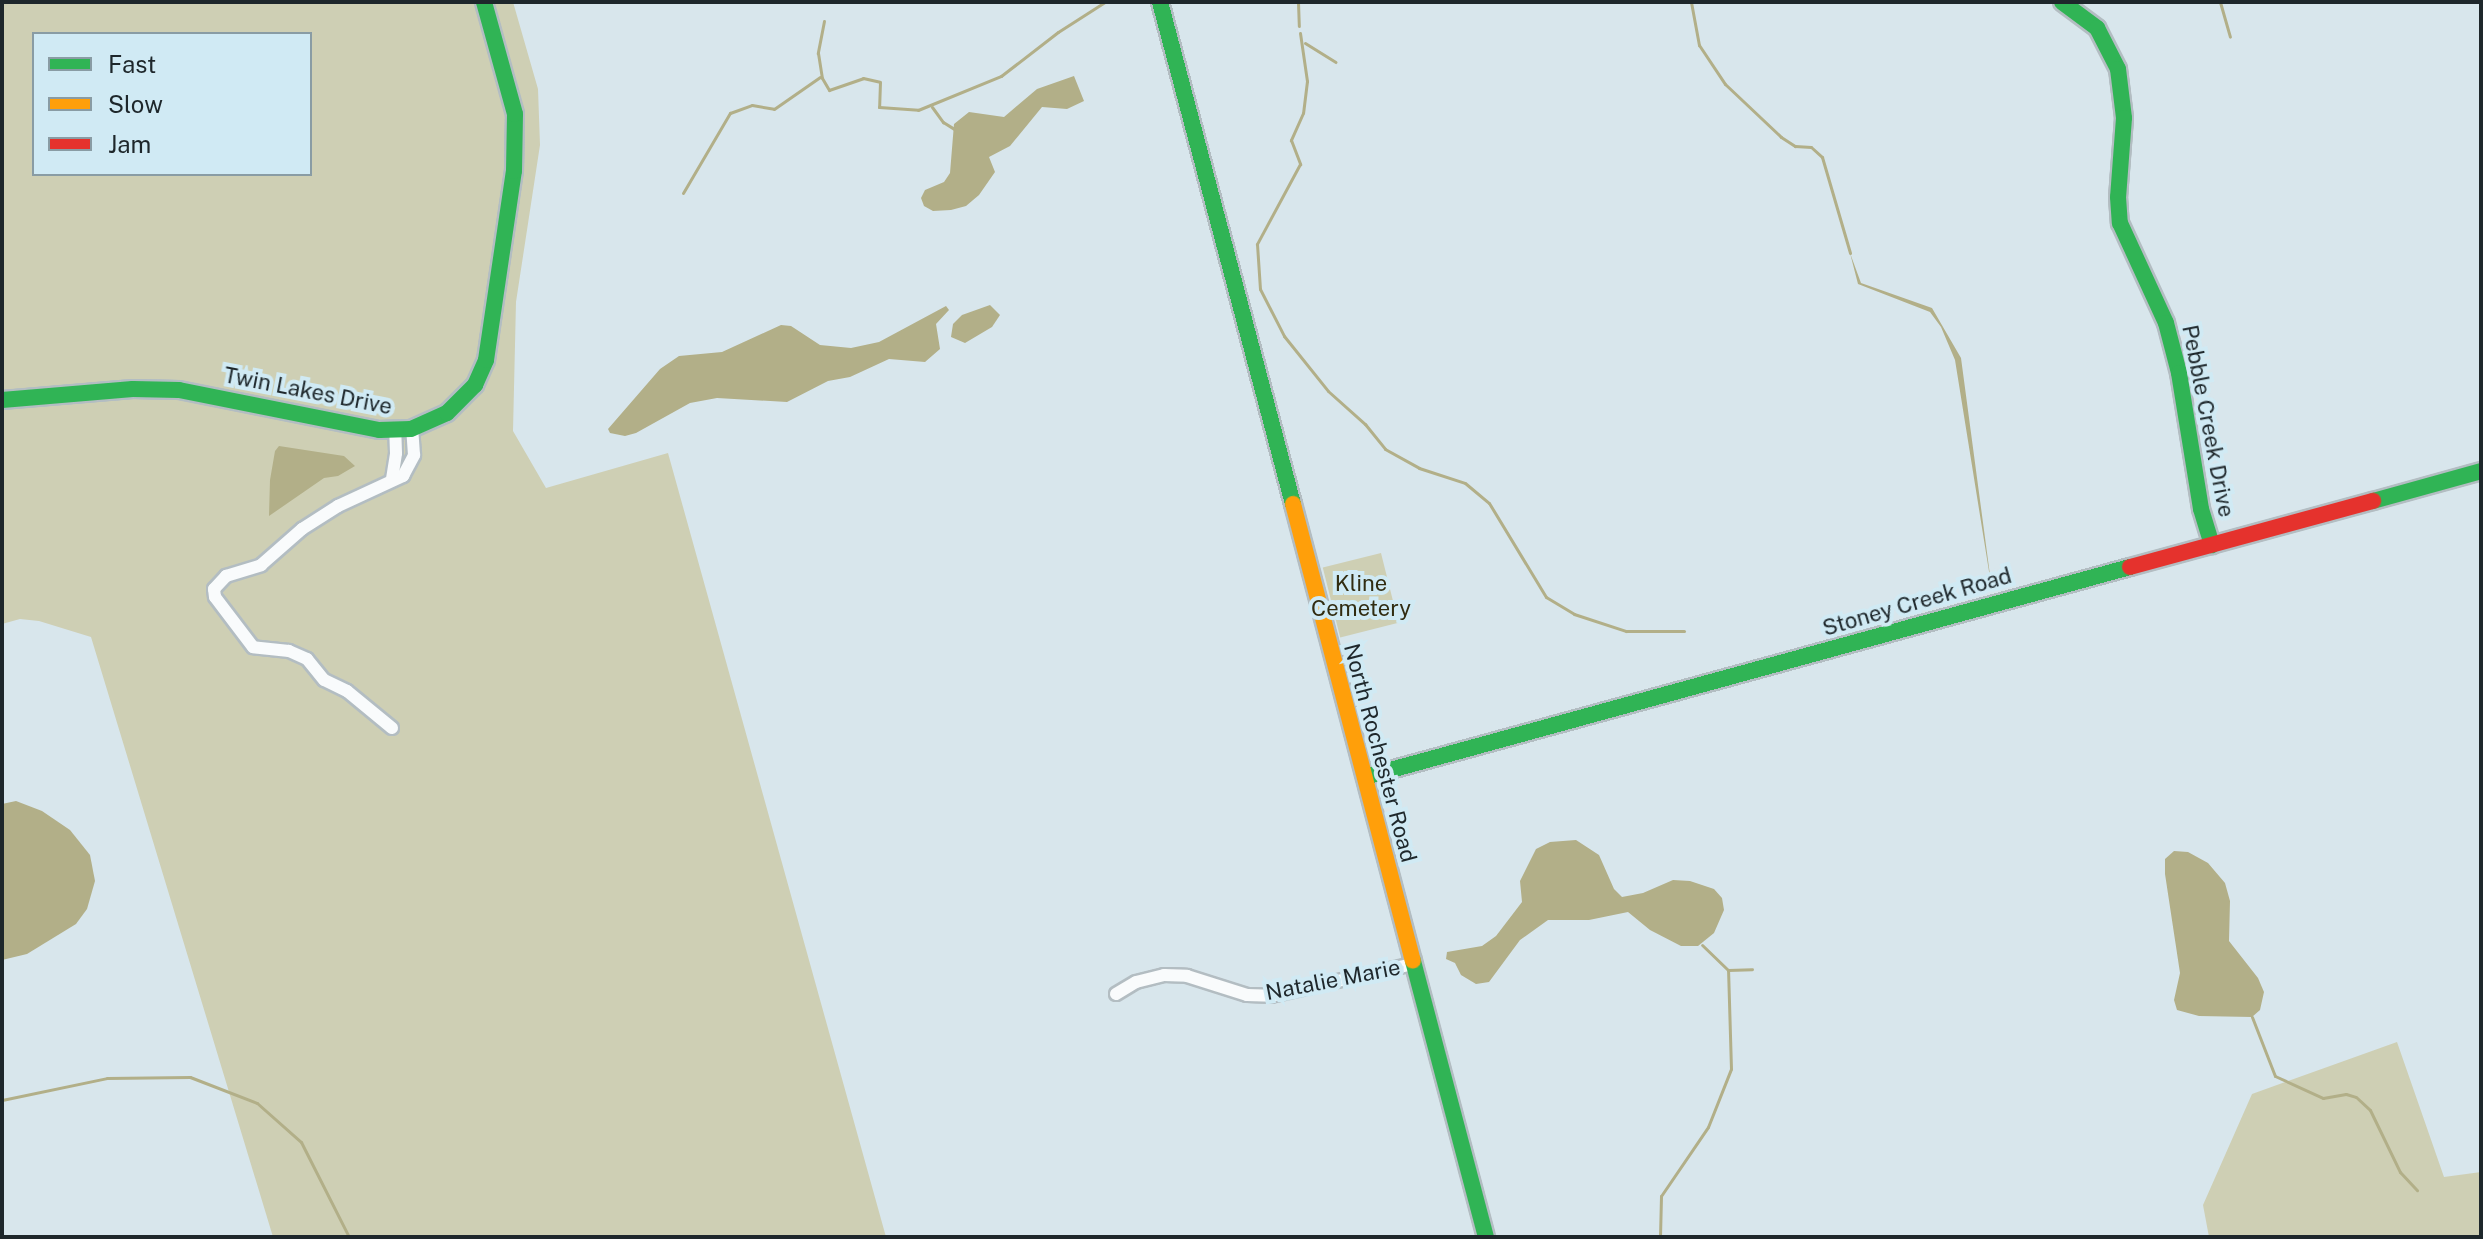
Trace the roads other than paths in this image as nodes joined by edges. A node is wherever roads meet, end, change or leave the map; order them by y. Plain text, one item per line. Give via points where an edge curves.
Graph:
1 (484, 2) edge
2 (1160, 2) edge
3 (2062, 2) edge
4 (6, 398) edge
5 (412, 429) junction
6 (395, 430) junction
7 (2481, 471) edge
8 (392, 479) junction
9 (2212, 545) junction
10 (392, 728) dead end
11 (1365, 777) junction
12 (1413, 964) junction
13 (1116, 994) dead end
14 (1486, 1237) edge

1 - 5 street, Twin Lakes Drive via 512,96 516,143 488,350 469,392 447,413
2 - 11 street, North Rochester Road
3 - 9 street, Pebble Creek Drive via 2097,28 2118,69 2124,118 2120,223 2166,323
4 - 6 street, Twin Lakes Drive via 179,390
5 - 6 street, Twin Lakes Drive
5 - 8 street via 415,450 408,470
6 - 8 street
7 - 9 street, Stoney Creek Road
8 - 10 street via 317,518 261,565 227,576 214,589 253,647 307,659 324,680 347,691
9 - 11 street, Stoney Creek Road
11 - 12 street, North Rochester Road
12 - 13 street, Natalie Marie via 1271,996 1164,975
12 - 14 street, North Rochester Road

